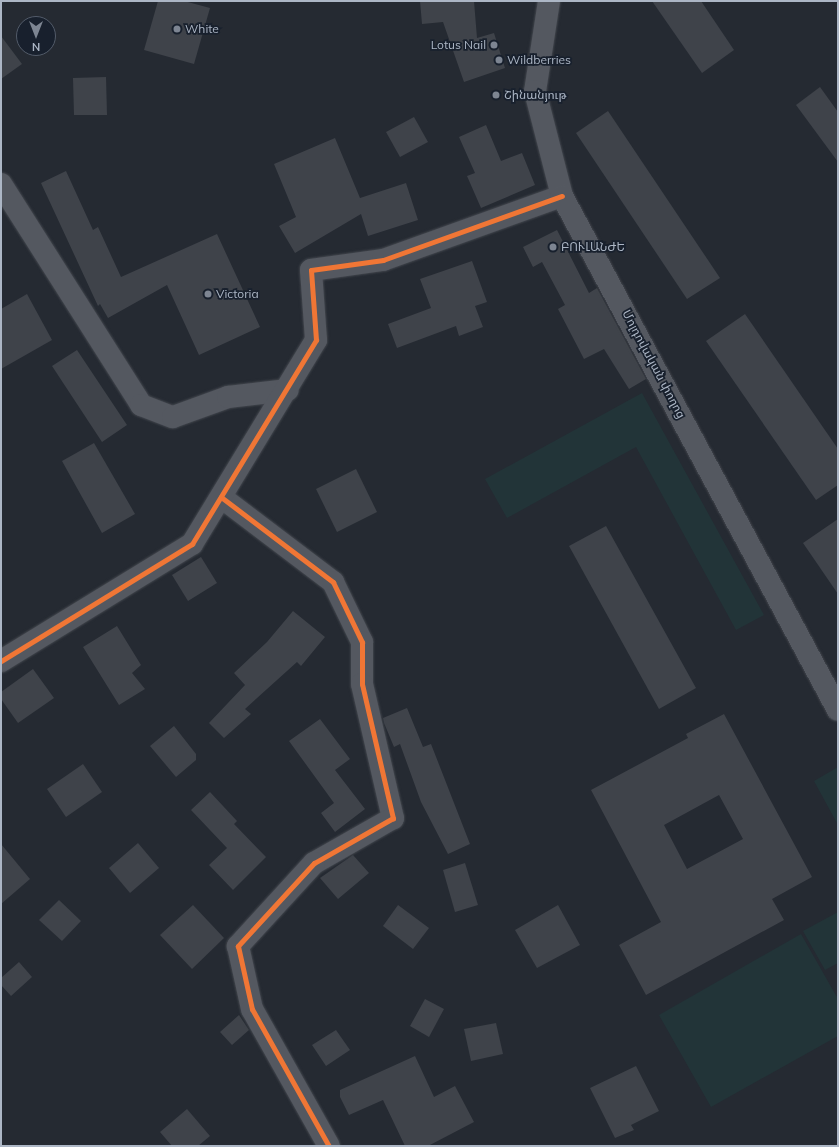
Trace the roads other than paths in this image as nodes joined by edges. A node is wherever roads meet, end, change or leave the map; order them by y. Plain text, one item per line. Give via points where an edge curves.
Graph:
1 (549, 1) edge
2 (1, 184) edge
3 (562, 196) junction
4 (288, 390) junction
5 (221, 497) junction
6 (1, 661) edge
7 (838, 710) edge
8 (329, 1146) edge

1 - 3 street, Մոլդովական փողոց via 535,91
2 - 4 street via 141,405 173,417 228,397
3 - 4 street via 383,260 311,270 316,340
3 - 7 street, Մոլդովական փողոց
4 - 5 street
5 - 6 street via 192,544
5 - 8 street via 333,582 362,642 362,684 393,818 314,863 238,946 252,1009

